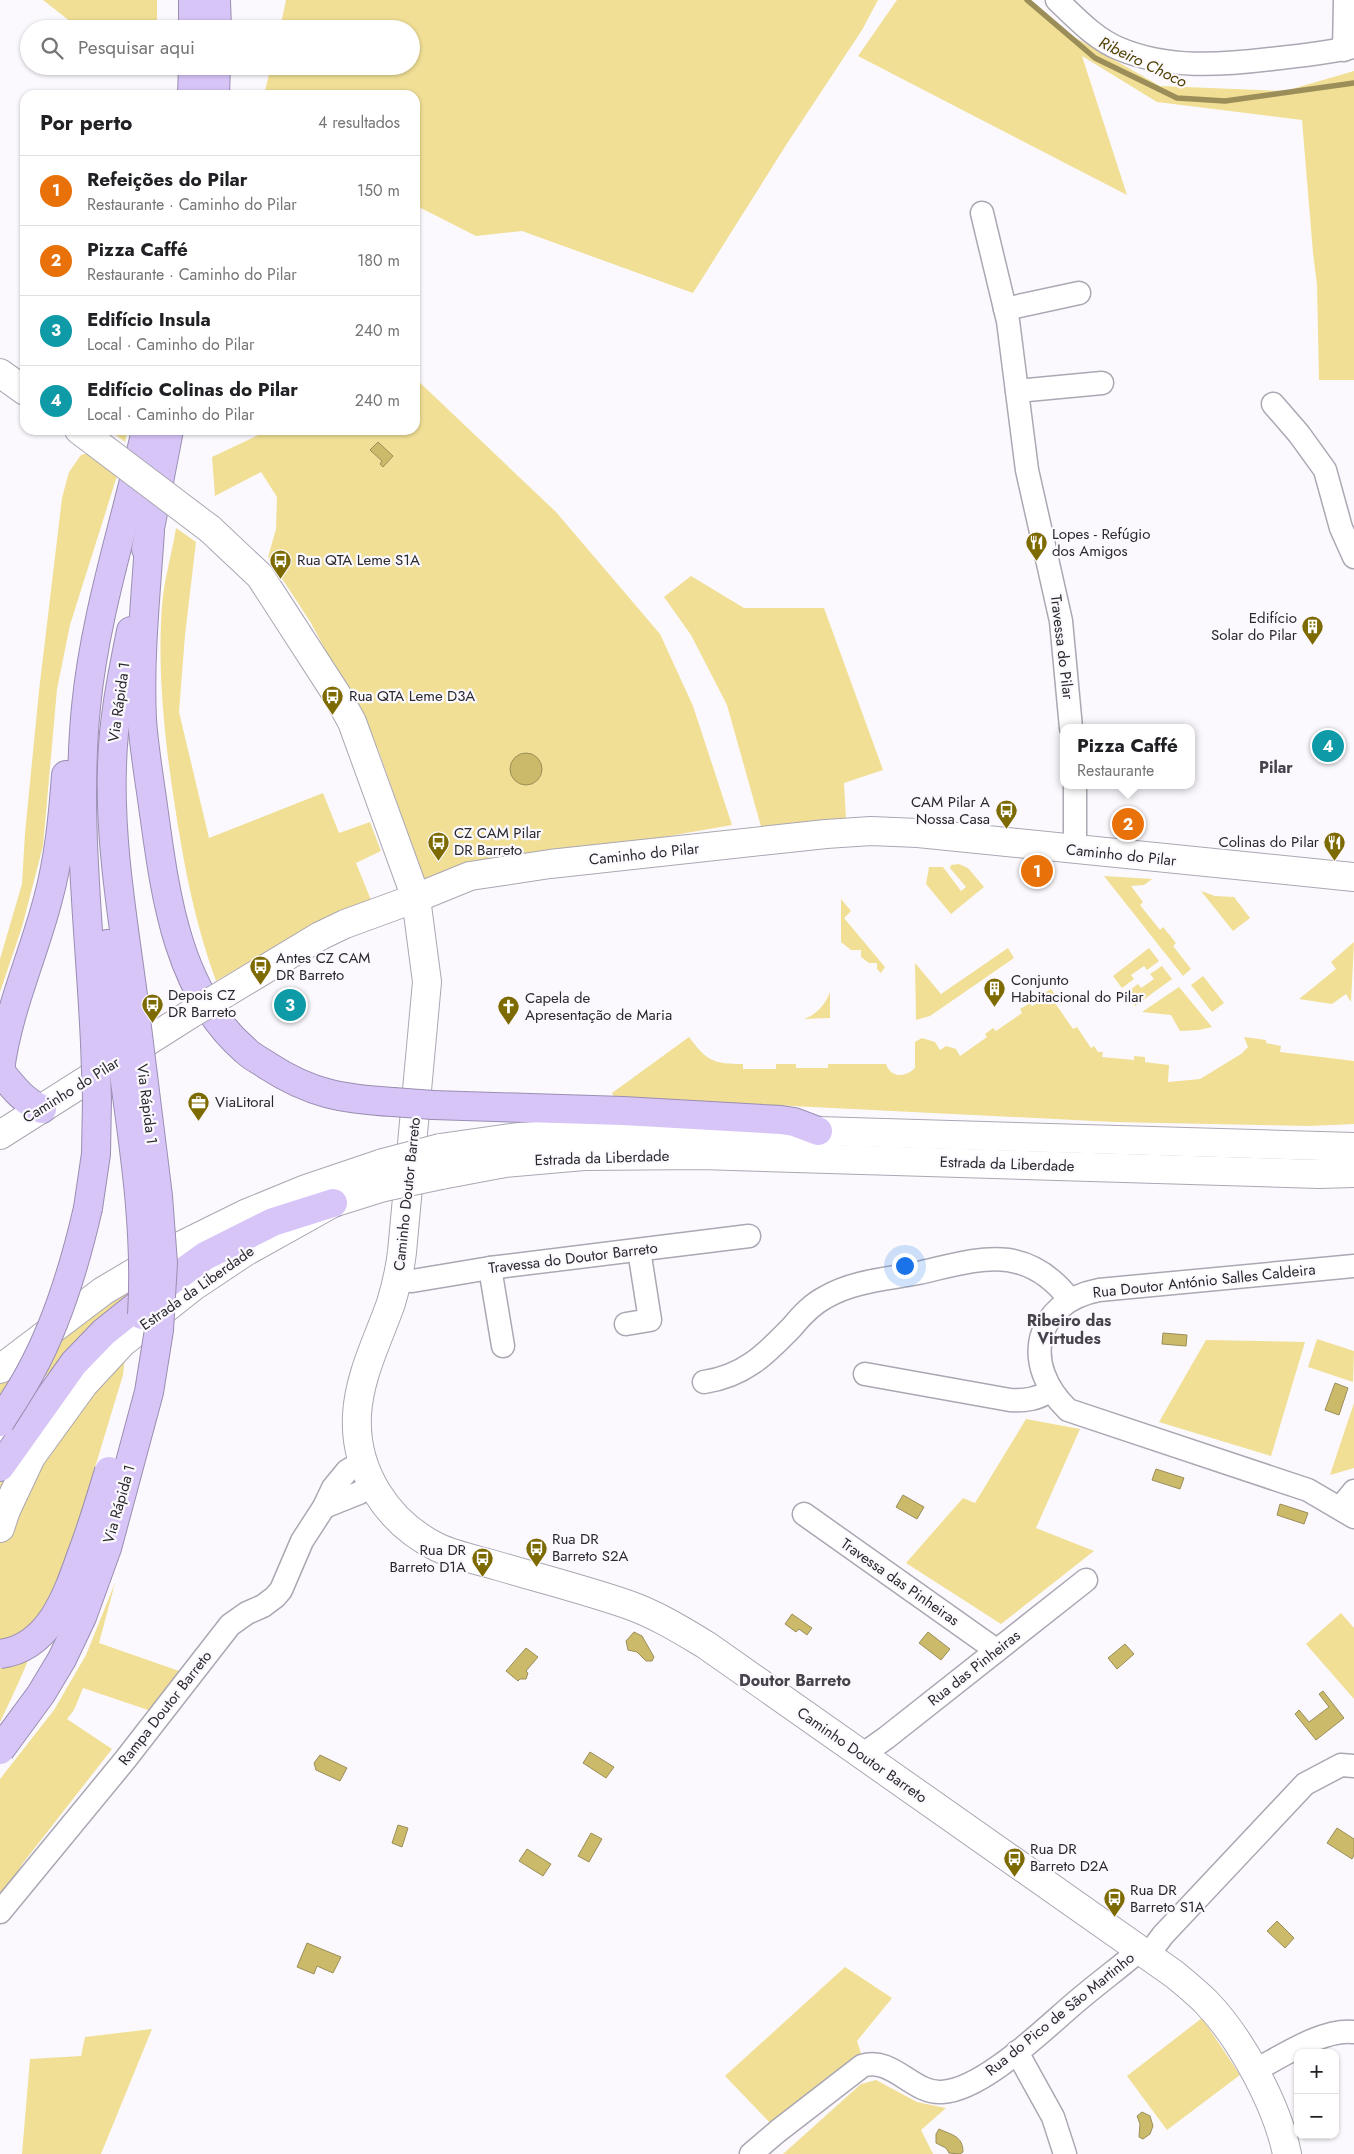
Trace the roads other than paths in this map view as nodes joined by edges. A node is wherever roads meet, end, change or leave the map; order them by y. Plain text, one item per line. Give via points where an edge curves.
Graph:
1 (193, 0) edge
2 (216, 0) edge
3 (1058, 0) edge
4 (1345, 0) edge
5 (194, 20) edge
6 (216, 20) edge
7 (1349, 48) edge
8 (193, 75) edge
9 (216, 75) edge
10 (192, 90) edge
11 (215, 90) edge
12 (982, 213) dead end
13 (1079, 293) dead end
14 (1005, 309) junction
15 (0, 373) edge
16 (1102, 383) dead end
17 (20, 387) edge
18 (1017, 391) junction
19 (1272, 404) dead end
20 (145, 435) edge
21 (168, 435) edge
22 (87, 436) edge
23 (150, 531) junction
24 (1354, 557) edge
25 (102, 611) junction
26 (96, 638) junction
27 (1071, 724) edge
28 (1075, 789) edge
29 (1071, 850) junction
30 (1354, 877) edge
31 (416, 898) junction
32 (127, 1024) junction
33 (0, 1071) edge
34 (42, 1109) junction
35 (818, 1130) junction
36 (0, 1135) edge
37 (1354, 1139) edge
38 (1314, 1146) junction
39 (1354, 1146) edge
40 (1354, 1173) edge
41 (384, 1175) junction
42 (333, 1203) junction
43 (749, 1236) dead end
44 (640, 1250) junction
45 (1354, 1266) edge
46 (490, 1268) junction
47 (398, 1280) junction
48 (1070, 1300) junction
49 (626, 1324) dead end
50 (503, 1346) dead end
51 (0, 1369) edge
52 (866, 1374) dead end
53 (704, 1382) dead end
54 (1050, 1391) junction
55 (0, 1422) edge
56 (0, 1467) edge
57 (367, 1473) junction
58 (1354, 1491) edge
59 (1347, 1513) edge
60 (804, 1514) dead end
61 (0, 1528) edge
62 (1086, 1580) dead end
63 (996, 1650) junction
64 (0, 1654) edge
65 (0, 1750) edge
66 (862, 1755) junction
67 (1354, 1766) edge
68 (0, 1912) edge
69 (1144, 1952) junction
70 (1354, 2032) edge
71 (1016, 2052) junction
72 (1254, 2071) junction
73 (751, 2154) edge
74 (1066, 2154) edge
75 (1287, 2154) edge

1 - 5 highway
2 - 6 highway
3 - 7 street via 1091,32 1119,49 1161,61 1223,64
4 - 7 street
8 - 10 highway
9 - 11 highway
12 - 14 street, Travessa do Pilar
13 - 14 street
14 - 18 street, Travessa do Pilar
15 - 17 street
16 - 18 street
18 - 27 street, Travessa do Pilar via 1027,470 1061,621
19 - 24 street via 1325,470 1341,528
20 - 25 highway, Via Rápida 1
21 - 23 highway, Via Rápida 1
22 - 31 street, Caminho Doutor Barreto, bridge via 210,528 260,576 352,722
23 - 32 highway, Via Rápida 1 via 120,684 112,766
23 - 35 highway, bridge via 143,634 142,720 159,849 173,923 185,960 208,1006 246,1052 289,1080 321,1093 354,1100 781,1120
25 - 26 highway, Via Rápida 1
25 - 32 highway via 102,666 95,757 96,850
26 - 33 highway via 77,678 56,867 17,992
26 - 55 highway, Via Rápida 1, bridge via 86,704 81,807 95,1044 96,1154 88,1208 72,1270 30,1373
28 - 29 street via 1075,835
29 - 30 street, Caminho do Pilar
29 - 31 street, Caminho do Pilar via 871,831 541,865 470,876
31 - 34 street, Caminho do Pilar, bridge via 320,936
31 - 47 street, Caminho Doutor Barreto via 427,982
32 - 64 highway, bridge via 144,1249 142,1313 131,1386 92,1528 63,1604 33,1641 15,1651
32 - 65 highway, Via Rápida 1, bridge via 158,1196 163,1263 159,1330 151,1385 107,1548 82,1617 41,1694
33 - 34 highway via 13,1088
34 - 36 street, Caminho do Pilar
35 - 38 street, Estrada da Liberdade
35 - 41 street, Estrada da Liberdade, bridge via 518,1137 440,1148
37 - 38 street
38 - 39 street, Estrada da Liberdade
40 - 41 street, Estrada da Liberdade, bridge via 701,1155 584,1156 506,1163 441,1175
41 - 42 street, Estrada da Liberdade
41 - 51 street, Estrada da Liberdade via 297,1192 174,1249 103,1291
42 - 56 highway via 273,1222 205,1256 139,1304 104,1332 74,1363
42 - 61 street, Estrada da Liberdade via 225,1265 122,1343 84,1384 31,1457
43 - 44 street, Travessa do Doutor Barreto
44 - 46 street, Travessa do Doutor Barreto
44 - 49 street via 650,1320
45 - 48 street, Rua Doutor António Salles Caldeira via 1099,1290
46 - 47 street, Travessa do Doutor Barreto via 412,1282
46 - 50 street
47 - 57 street, Caminho Doutor Barreto via 362,1378 358,1398 358,1441
48 - 53 street via 1060,1286 1043,1274 1008,1260 980,1261 850,1287 809,1308 768,1352 752,1364 727,1377
48 - 54 street, Rua Doutor António Salles Caldeira via 1046,1326 1039,1344 1038,1357
52 - 54 street via 1010,1400 1039,1398
54 - 59 street, Rua Doutor António Salles Caldeira via 1068,1410 1082,1416 1308,1490
57 - 66 street, Caminho Doutor Barreto via 380,1498 404,1526 438,1547 656,1616 706,1646
57 - 68 street, Rampa Doutor Barreto via 347,1471 333,1488 302,1541 275,1598 230,1625
58 - 59 street, Rua Doutor António Salles Caldeira
60 - 63 street, Travessa das Pinheiras
62 - 63 street, Rua das Pinheiras
63 - 66 street, Rua das Pinheiras
66 - 69 street, Caminho Doutor Barreto
67 - 69 street, Rua do Pico de São Martinho via 1341,1765 1305,1784
69 - 71 street, Rua do Pico de São Martinho
69 - 72 street, Caminho Doutor Barreto via 1207,2003
70 - 72 street via 1323,2037
71 - 73 street, Rua do Pico de São Martinho via 969,2084 950,2092 929,2092 882,2065 870,2063 862,2066
71 - 74 street via 1053,2117
72 - 75 street, Caminho Doutor Barreto via 1276,2116

